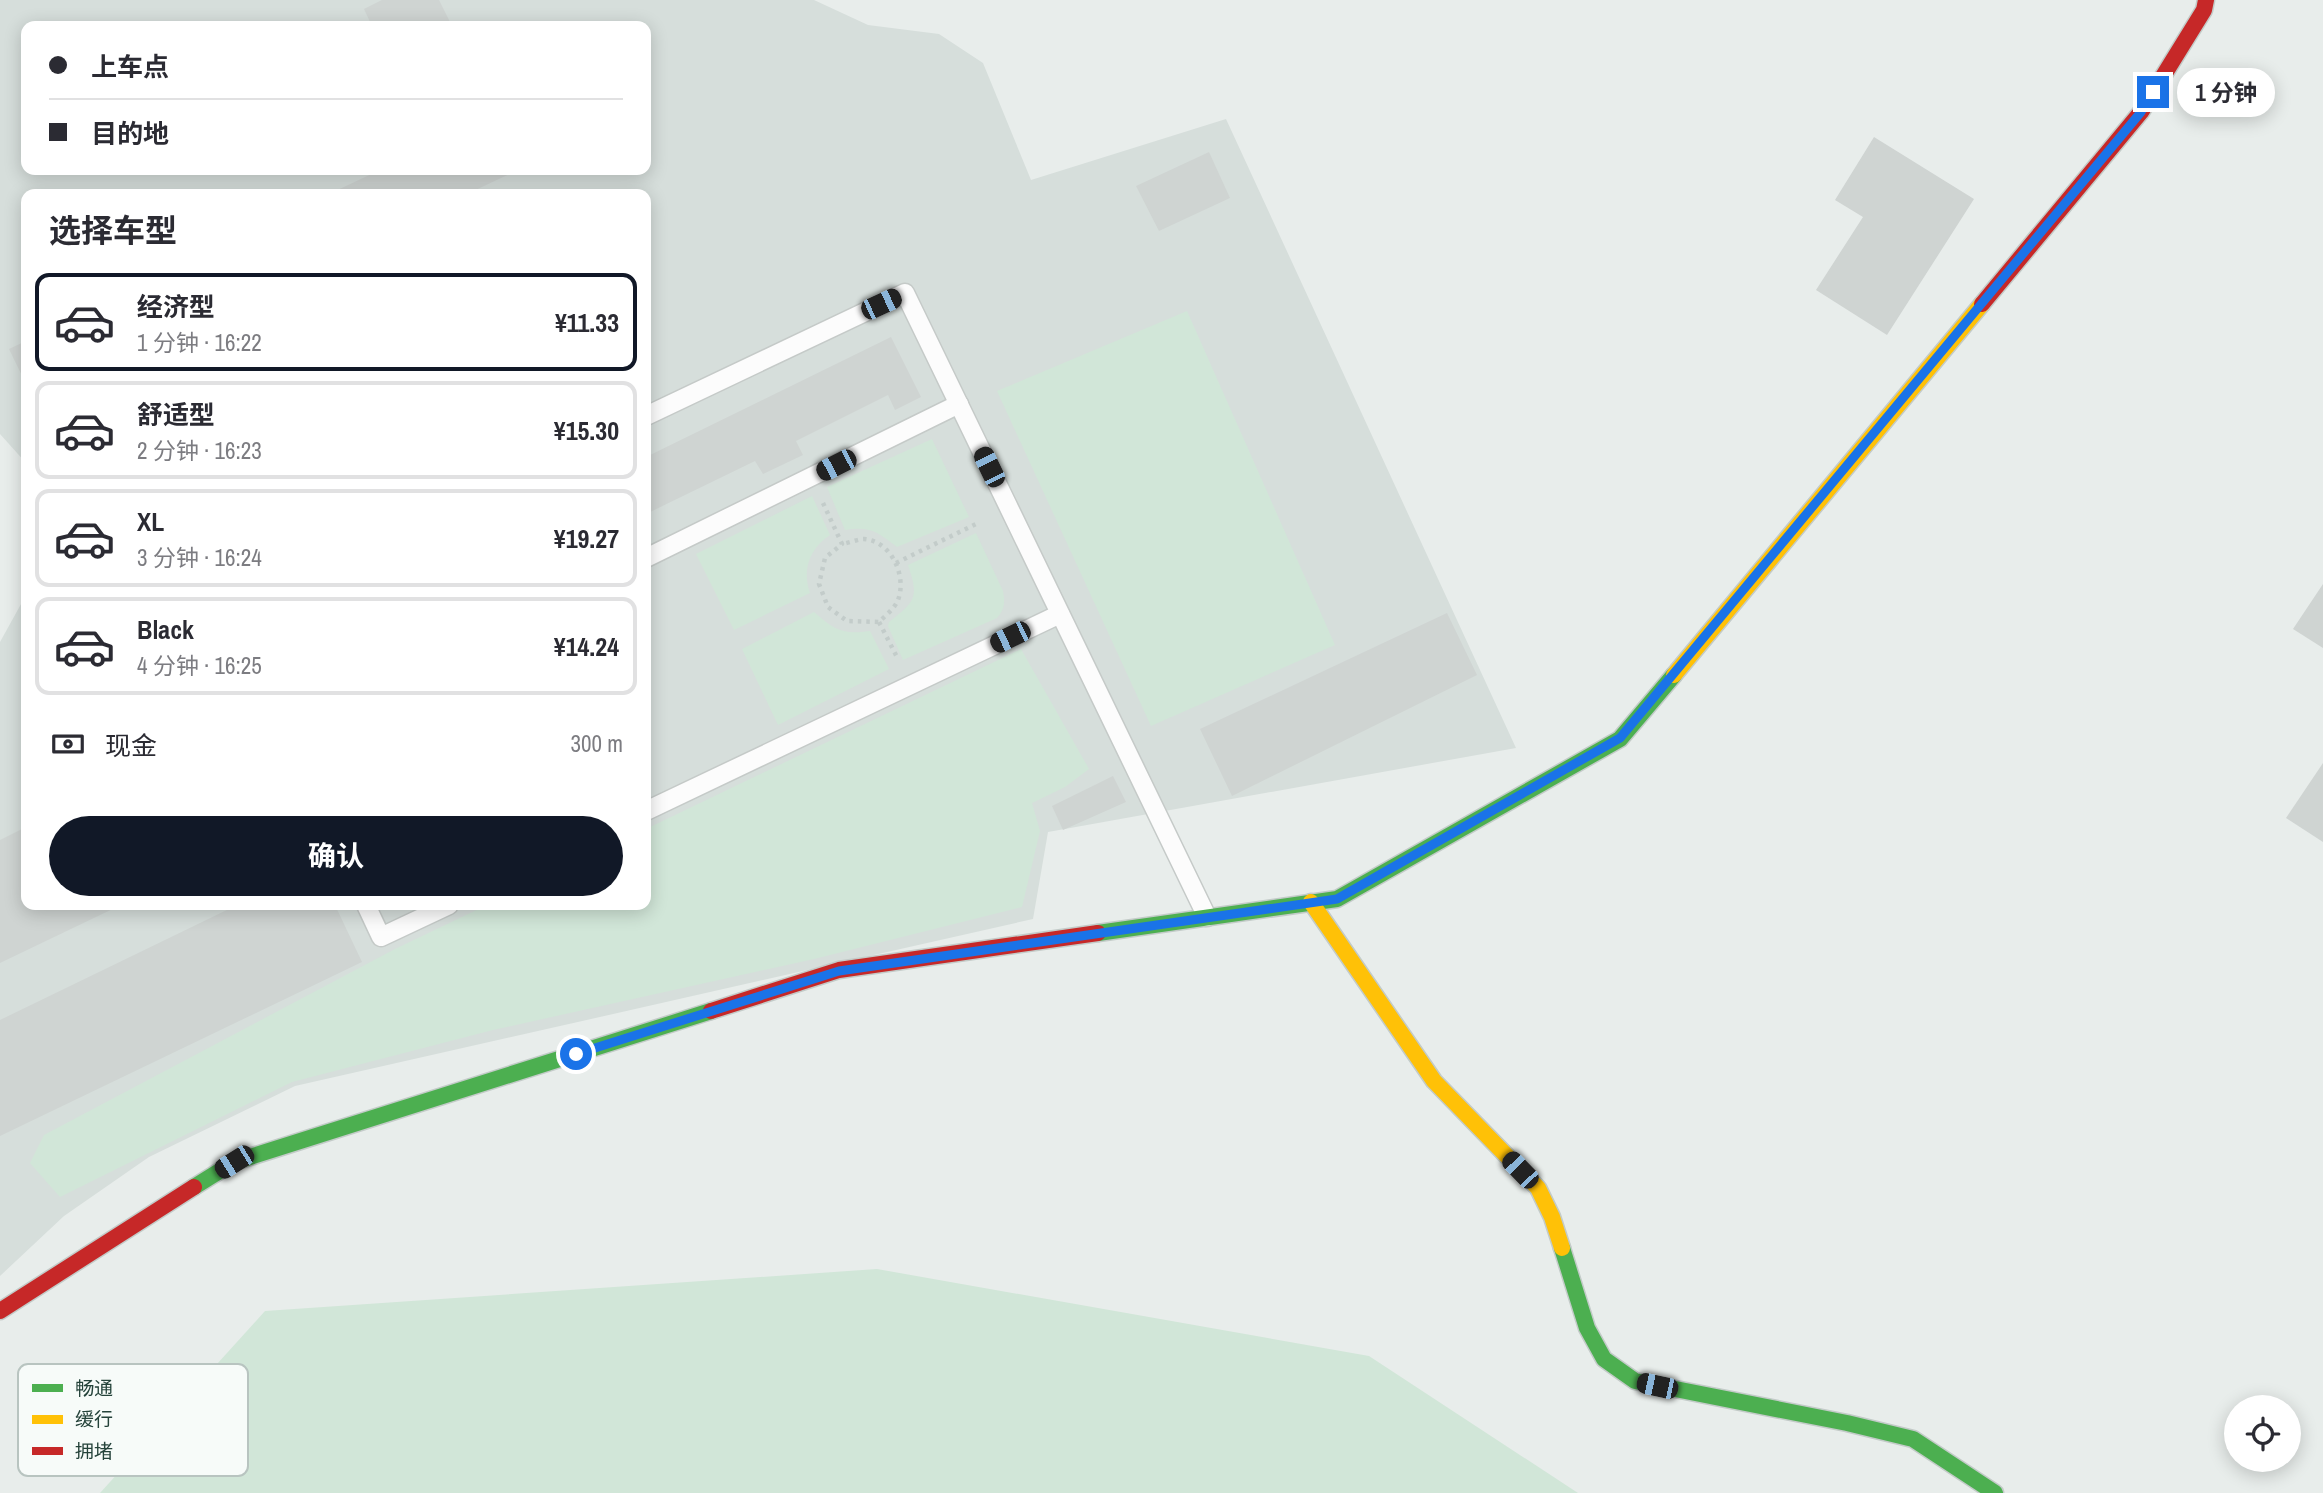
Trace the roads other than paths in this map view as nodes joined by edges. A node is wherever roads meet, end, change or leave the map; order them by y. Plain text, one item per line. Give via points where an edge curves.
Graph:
1 (2206, 0) edge
2 (959, 404) junction
3 (651, 414) edge
4 (651, 556) edge
5 (1060, 614) junction
6 (651, 809) edge
7 (1311, 902) junction
8 (368, 910) edge
9 (438, 910) edge
10 (1207, 917) junction
11 (0, 1311) edge
12 (1995, 1493) edge

1 - 7 street via 2141,112 1620,738 1337,899
2 - 3 lane via 905,293
2 - 4 lane
2 - 5 lane
5 - 6 lane
5 - 10 lane
7 - 10 street
7 - 12 street via 1434,1081 1538,1188 1552,1217 1587,1328 1604,1359 1634,1381 1913,1439
8 - 9 lane via 381,937
10 - 11 street via 839,971 234,1162

